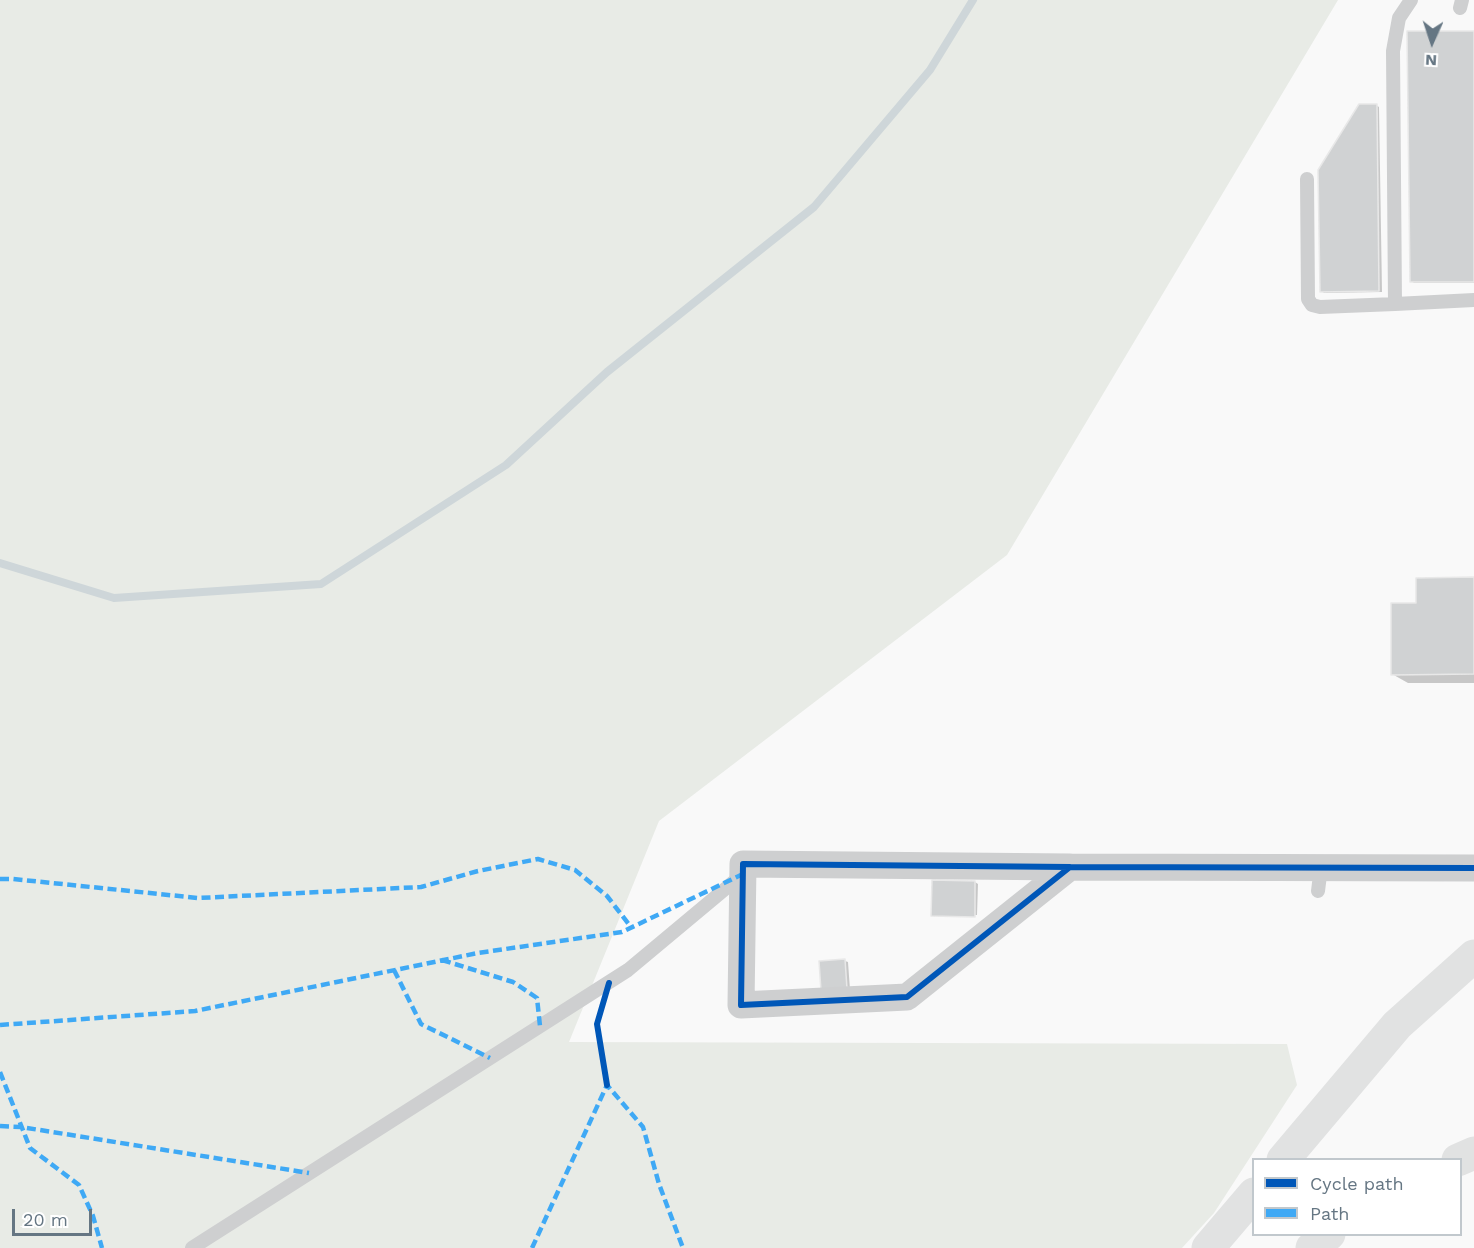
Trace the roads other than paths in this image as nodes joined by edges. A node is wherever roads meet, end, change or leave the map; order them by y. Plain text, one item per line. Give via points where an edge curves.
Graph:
1 (1411, 0) edge
2 (1307, 179) dead end
3 (1474, 300) edge
4 (1395, 304) junction
5 (1070, 867) junction
6 (1474, 868) edge
7 (743, 874) junction
8 (1474, 956) edge
9 (1285, 1158) edge
10 (1252, 1196) edge
11 (1327, 1236) edge
12 (192, 1248) edge
13 (1208, 1248) edge
14 (1312, 1248) edge

1 - 4 lane via 1399,18 1393,51
2 - 4 lane via 1308,298 1312,305
3 - 4 lane
5 - 6 street via 1319,879
5 - 7 street via 743,864
5 - 7 street via 907,997 741,1005
7 - 12 lane via 628,970
8 - 9 main road via 1397,1025
10 - 13 main road
11 - 14 main road

